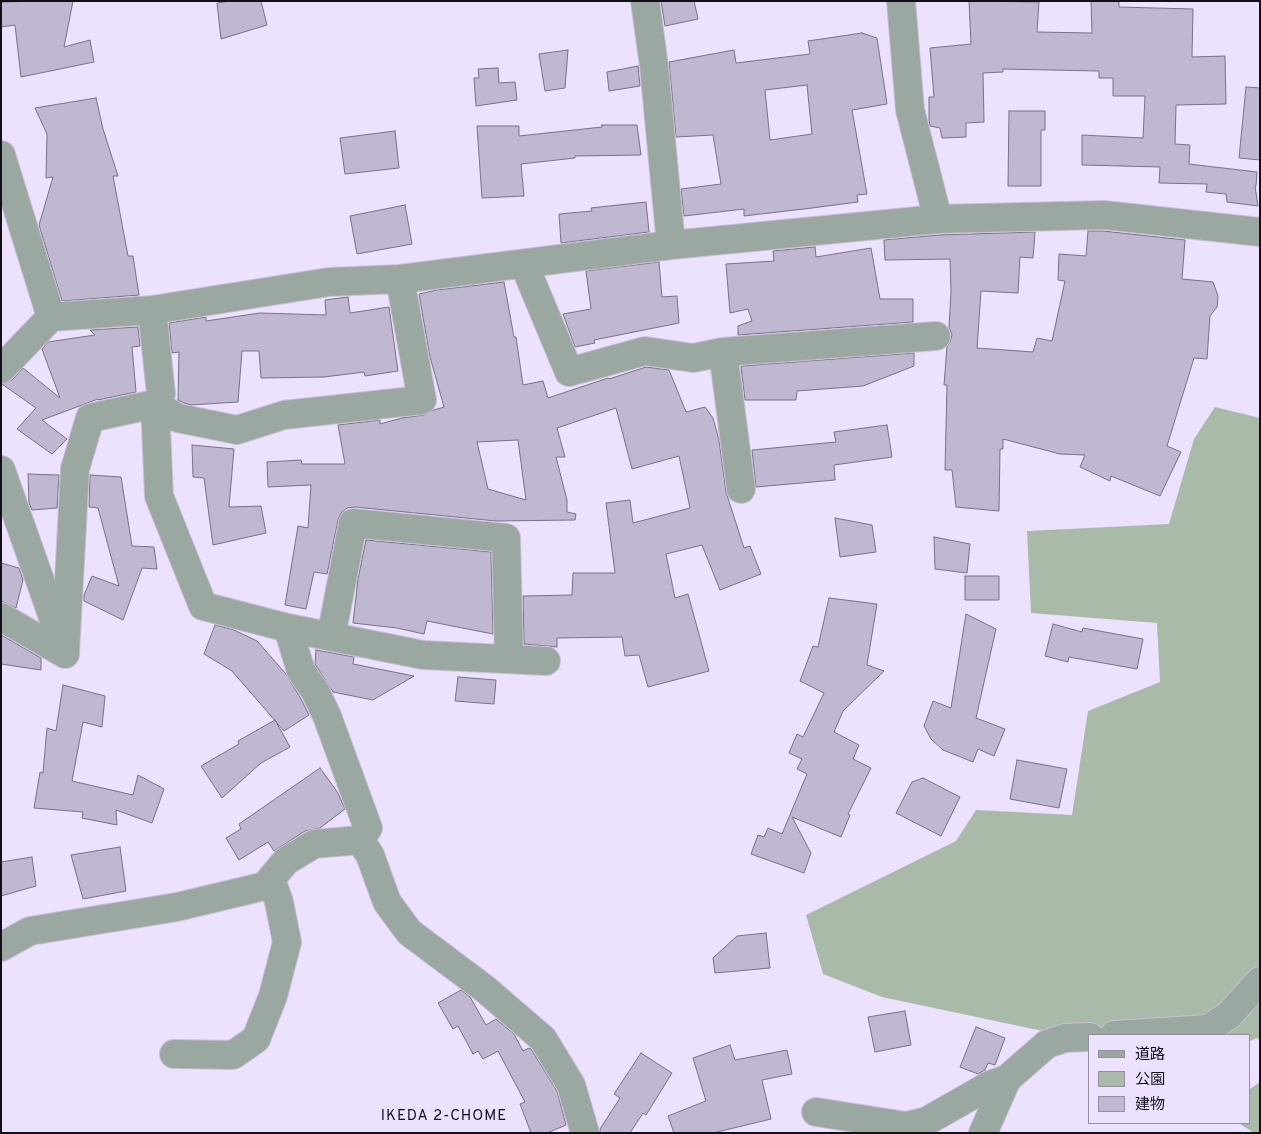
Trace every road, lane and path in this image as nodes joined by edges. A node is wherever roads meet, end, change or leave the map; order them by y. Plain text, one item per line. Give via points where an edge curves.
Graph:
1 (645, 1) edge
2 (901, 1) edge
3 (1, 155) edge
4 (938, 219) junction
5 (1260, 232) edge
6 (671, 245) junction
7 (524, 264) junction
8 (400, 279) junction
9 (152, 310) junction
10 (50, 318) junction
11 (936, 336) dead end
12 (723, 352) junction
13 (1, 369) edge
14 (154, 404) junction
15 (1, 470) edge
16 (741, 488) dead end
17 (1, 617) edge
18 (288, 628) junction
19 (332, 637) junction
20 (65, 654) junction
21 (509, 660) junction
22 (546, 661) dead end
23 (360, 840) junction
24 (271, 879) junction
25 (1, 947) edge
26 (1260, 981) edge
27 (1130, 1034) edge
28 (1088, 1037) edge
29 (174, 1054) dead end
30 (1007, 1080) junction
31 (816, 1112) dead end
32 (585, 1133) edge
33 (983, 1133) edge

1 - 6 street
2 - 4 street via 910,110
3 - 10 street
4 - 5 street via 1104,215
4 - 6 street
6 - 7 street
7 - 8 street
7 - 12 street via 569,372 645,351 693,358
8 - 9 street via 329,282
8 - 14 street via 422,400 284,415 237,430 178,418
9 - 10 street
9 - 14 street via 161,394
10 - 13 street
11 - 12 street
12 - 16 street
14 - 18 street via 159,496 202,606
14 - 20 street via 90,418 75,469
15 - 20 street
17 - 20 street
18 - 19 street
18 - 23 street via 301,671 327,716 368,828
19 - 21 street via 423,656
19 - 21 street via 353,523 506,538
21 - 22 street
23 - 24 street via 314,844 286,861
23 - 32 street via 370,855 386,902 410,932 486,989 543,1039 571,1085
24 - 25 street via 265,886 177,907 30,931
24 - 29 street via 287,942 273,996 256,1039 233,1055
26 - 27 street via 1229,1015 1208,1029
28 - 30 street via 1064,1038 1047,1044
30 - 31 street via 990,1085 927,1121 906,1126
30 - 33 street

